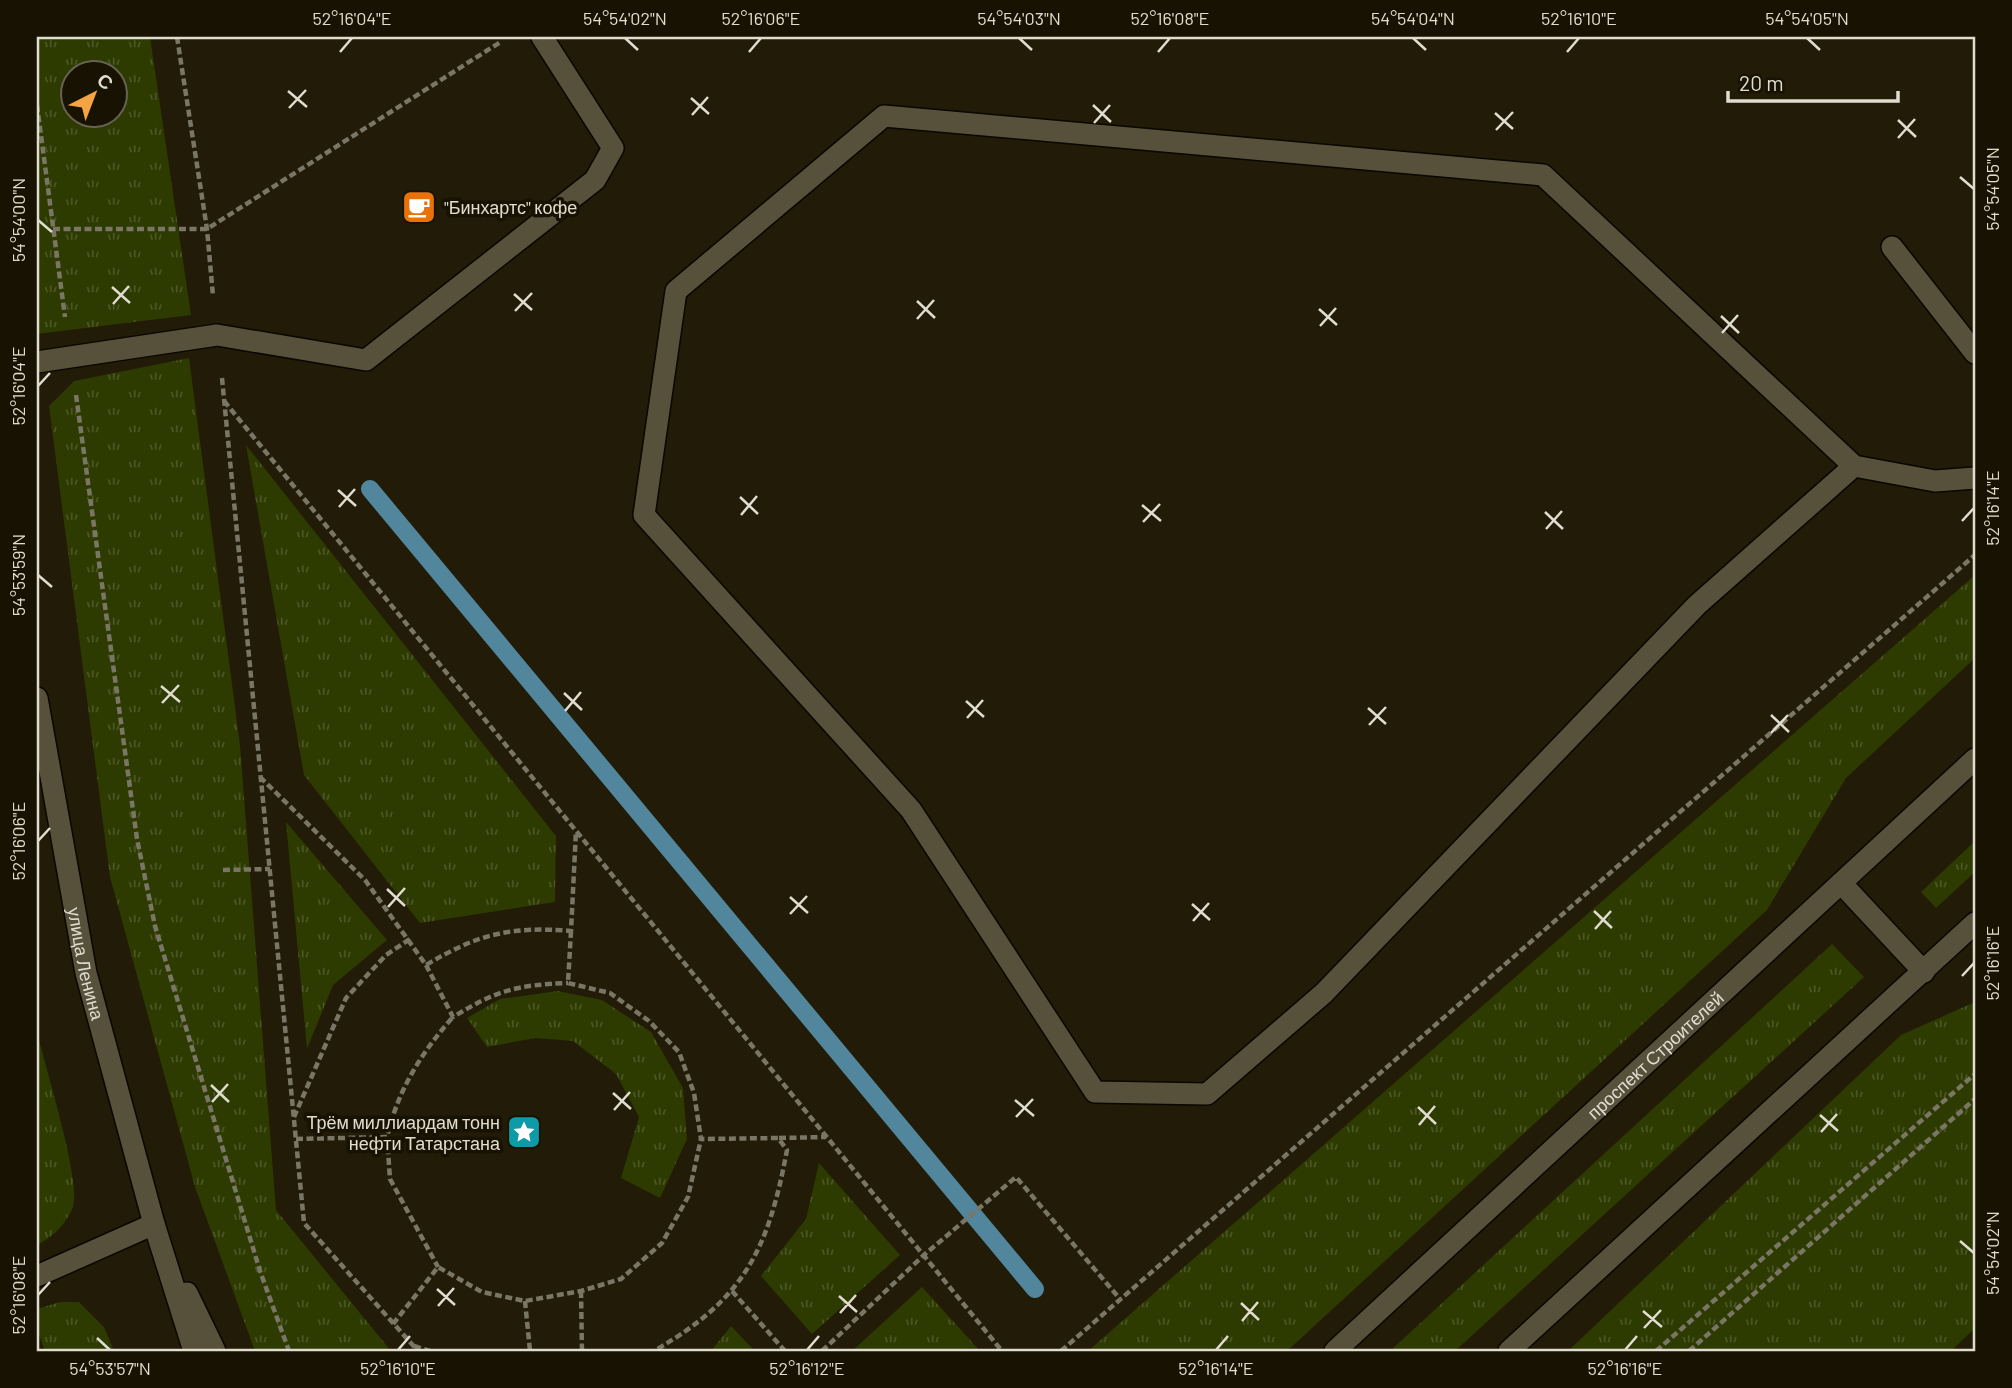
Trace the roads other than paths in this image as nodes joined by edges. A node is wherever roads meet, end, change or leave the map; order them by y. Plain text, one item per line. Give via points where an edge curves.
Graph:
1 (542, 37) edge
2 (1892, 247) dead end
3 (1975, 353) edge
4 (37, 362) edge
5 (1854, 466) junction
6 (1975, 478) edge
7 (37, 698) edge
8 (1975, 759) edge
9 (1841, 883) junction
10 (1975, 923) edge
11 (1924, 972) junction
12 (154, 1224) junction
13 (37, 1276) edge
14 (194, 1351) edge
15 (215, 1351) edge
16 (1335, 1351) edge
17 (1509, 1351) edge

1 - 4 street via 613,148 595,180 366,360 217,335
2 - 3 street
5 - 5 street via 1542,175 884,116 676,291 644,515 911,810 1095,1091 1207,1094 1324,992 1697,605
5 - 6 street via 1935,481
7 - 12 street, улица Ленина via 86,973
8 - 9 street, проспект Строителей
9 - 11 street
9 - 16 street, проспект Строителей
10 - 11 street
11 - 17 street
12 - 13 street
12 - 14 street
12 - 15 street

